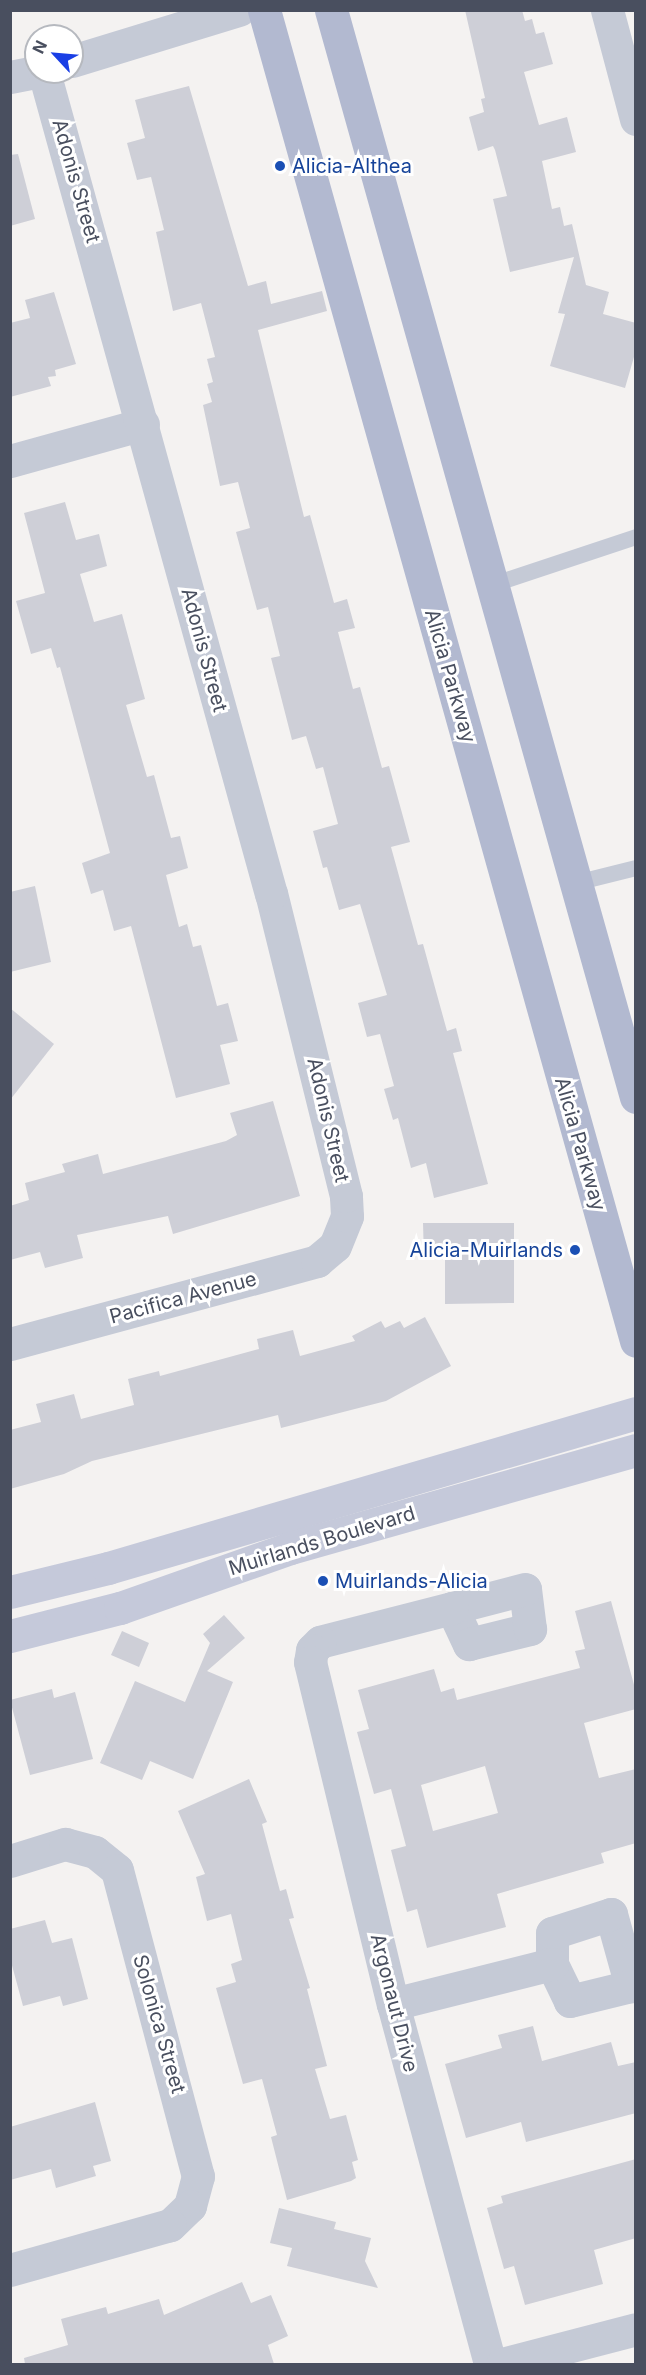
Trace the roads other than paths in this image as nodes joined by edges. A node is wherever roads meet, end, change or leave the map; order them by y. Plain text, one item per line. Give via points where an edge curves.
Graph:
1 (239, 10) edge
2 (264, 10) edge
3 (331, 10) edge
4 (607, 10) edge
5 (84, 57) edge
6 (47, 84) edge
7 (636, 119) edge
8 (142, 424) junction
9 (10, 461) edge
10 (636, 537) edge
11 (492, 585) junction
12 (636, 868) edge
13 (576, 883) junction
14 (636, 1097) edge
15 (342, 1231) joint
16 (636, 1341) edge
17 (10, 1344) edge
18 (636, 1413) edge
19 (636, 1449) edge
20 (10, 1592) edge
21 (452, 1608) dead end
22 (10, 1636) edge
23 (10, 1861) edge
24 (552, 1964) dead end
25 (393, 2004) junction
26 (10, 2270) edge
27 (636, 2329) edge
28 (490, 2364) edge
29 (502, 2364) edge

1 - 5 street
2 - 16 main road, Alicia Parkway
3 - 11 main road
4 - 7 street
6 - 8 street, Adonis Street
8 - 9 street
8 - 15 street, Adonis Street via 314,1061 346,1196
10 - 11 lane
11 - 13 main road
12 - 13 lane
13 - 14 main road
15 - 17 street, Pacifica Avenue via 326,1254 298,1267
18 - 20 main road, Muirlands Boulevard via 108,1568
19 - 22 main road, Muirlands Boulevard via 290,1548 120,1608
21 - 25 street, Argonaut Drive via 320,1642 312,1650 310,1662
23 - 26 street, Solonica Street via 65,1844 95,1852 117,1870 177,2084 198,2176 190,2206 170,2225
24 - 25 street
25 - 28 street, Argonaut Drive
27 - 29 street

